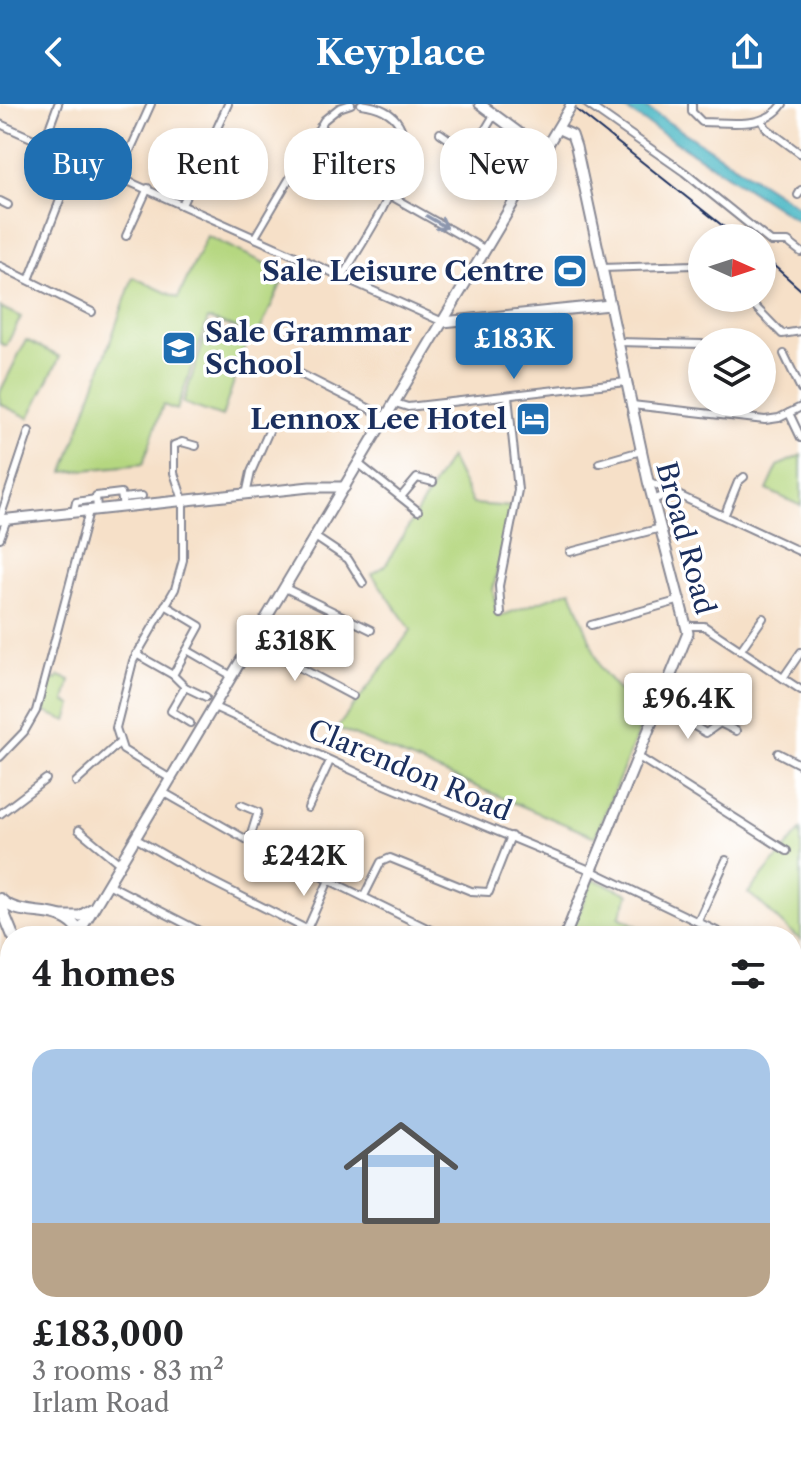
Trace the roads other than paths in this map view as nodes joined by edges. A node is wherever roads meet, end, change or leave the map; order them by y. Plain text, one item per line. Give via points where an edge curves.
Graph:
1 (58, 104) edge
2 (151, 104) edge
3 (228, 104) edge
4 (351, 104) edge
5 (361, 104) edge
6 (394, 104) edge
7 (480, 104) edge
8 (587, 104) edge
9 (692, 104) edge
10 (783, 104) edge
11 (570, 107) edge
12 (388, 114) junction
13 (494, 115) junction
14 (762, 120) junction
15 (0, 124) edge
16 (49, 128) edge
17 (398, 128) edge
18 (486, 128) edge
19 (512, 128) edge
20 (559, 129) junction
21 (557, 132) edge
22 (24, 134) edge
23 (572, 135) junction
24 (132, 146) edge
25 (801, 154) edge
26 (132, 181) edge
27 (148, 188) joint
28 (60, 200) edge
29 (172, 200) edge
30 (386, 200) edge
31 (391, 200) edge
32 (516, 200) edge
33 (0, 201) edge
34 (8, 205) dead end
35 (182, 205) junction
36 (126, 236) dead end
37 (255, 237) junction
38 (486, 250) junction
39 (801, 252) edge
40 (688, 265) edge
41 (0, 266) edge
42 (602, 268) junction
43 (343, 276) junction
44 (29, 280) junction
45 (610, 305) junction
46 (92, 312) dead end
47 (761, 312) edge
48 (443, 322) junction
49 (801, 331) edge
50 (618, 342) junction
51 (688, 344) edge
52 (784, 354) dead end
53 (279, 363) dead end
54 (626, 382) junction
55 (801, 389) edge
56 (508, 396) junction
57 (395, 403) junction
58 (632, 405) junction
59 (801, 407) edge
60 (789, 413) junction
61 (387, 417) junction
62 (29, 431) dead end
63 (269, 431) dead end
64 (801, 438) edge
65 (196, 446) dead end
66 (641, 451) junction
67 (599, 463) dead end
68 (359, 464) junction
69 (728, 477) dead end
70 (648, 481) junction
71 (433, 482) dead end
72 (345, 487) junction
73 (675, 491) junction
74 (246, 495) junction
75 (401, 497) junction
76 (183, 500) junction
77 (653, 500) junction
78 (122, 503) junction
79 (94, 507) junction
80 (418, 511) dead end
81 (725, 514) junction
82 (2, 519) edge
83 (661, 528) junction
84 (315, 537) junction
85 (0, 538) edge
86 (570, 552) dead end
87 (801, 552) edge
88 (363, 583) dead end
89 (285, 588) junction
90 (681, 600) junction
91 (165, 605) junction
92 (501, 614) dead end
93 (763, 618) dead end
94 (591, 625) dead end
95 (688, 626) junction
96 (371, 630) dead end
97 (252, 642) junction
98 (187, 650) junction
99 (740, 651) junction
100 (801, 652) edge
101 (136, 654) junction
102 (173, 675) junction
103 (232, 676) junction
104 (783, 678) junction
105 (185, 687) junction
106 (801, 690) edge
107 (353, 696) dead end
108 (206, 697) dead end
109 (658, 705) junction
110 (214, 707) junction
111 (190, 723) dead end
112 (736, 731) dead end
113 (118, 744) junction
114 (778, 753) dead end
115 (637, 756) junction
116 (0, 757) edge
117 (330, 761) junction
118 (801, 765) edge
119 (46, 779) dead end
120 (171, 779) junction
121 (76, 782) dead end
122 (163, 792) junction
123 (241, 805) dead end
124 (308, 808) dead end
125 (0, 814) edge
126 (79, 830) dead end
127 (511, 836) junction
128 (135, 838) junction
129 (321, 839) dead end
130 (249, 841) junction
131 (787, 851) dead end
132 (726, 860) dead end
133 (120, 864) junction
134 (307, 870) junction
135 (590, 870) junction
136 (329, 880) junction
137 (108, 884) junction
138 (364, 896) junction
139 (0, 901) edge
140 (93, 908) junction
141 (27, 912) junction
142 (61, 916) junction
143 (698, 921) junction
144 (9, 926) edge
145 (15, 926) edge
146 (75, 926) edge
147 (82, 926) edge
148 (189, 926) edge
149 (301, 926) edge
150 (308, 926) edge
151 (423, 926) edge
152 (569, 926) edge
153 (708, 926) edge

1 - 16 street
2 - 24 street
3 - 35 street
4 - 37 street via 324,120
5 - 12 street
6 - 12 street
7 - 13 street
8 - 39 street via 771,242 788,242
9 - 14 street via 702,122
10 - 14 street
11 - 20 street
11 - 23 street, Broad Road
12 - 17 street
13 - 18 street
13 - 19 street
14 - 25 street
15 - 22 street
20 - 21 street
20 - 23 street
23 - 42 street, Broad Road
26 - 27 street
27 - 36 street
28 - 44 street
29 - 35 street
30 - 43 street
31 -> 38 street
32 - 38 street
33 - 34 street
35 - 37 street
37 - 43 street
38 - 48 street
40 - 42 street
41 - 44 street
42 - 45 street, Broad Road
43 - 48 street
44 - 46 street
45 - 48 street
45 - 50 street, Broad Road
47 - 49 street via 782,334
48 - 57 street
50 - 51 street
50 - 54 street, Broad Road
52 - 55 street
53 - 61 street
54 - 56 street
54 - 58 street, Broad Road
56 - 57 street via 408,407
56 - 92 street via 518,490 499,586
57 - 61 street
58 - 60 street via 765,420
58 - 66 street, Broad Road
59 - 60 street
60 - 64 street
61 - 68 street
62 - 82 street
63 - 74 street
65 - 76 street via 174,445 174,473
66 - 67 street
66 - 70 street, Broad Road
68 - 72 street
68 - 75 street
69 - 81 street via 741,480
70 - 73 street
70 - 77 street, Broad Road
71 - 75 street via 417,478
72 - 74 street
72 - 84 street
73 - 77 street
73 - 81 street
74 - 76 street
75 - 80 street
76 - 78 street
76 - 91 street via 183,560
77 - 83 street, Broad Road
78 - 79 street
78 - 79 street via 118,492 97,494
79 - 82 street
79 - 116 street via 36,711
81 - 87 street
82 - 85 street
83 - 86 street
83 - 90 street, Broad Road
84 - 88 street via 348,559
84 - 89 street
89 - 96 street
89 - 97 street
90 - 94 street
90 - 95 street, Broad Road
91 - 98 street via 200,626
91 - 101 street
93 - 99 street
95 - 99 street via 704,626
95 - 109 street, Broad Road via 684,649
97 - 103 street
97 - 107 street
98 - 102 street
98 - 103 street
99 - 104 street
100 - 104 street
101 - 102 street
101 - 113 street via 116,728
102 - 105 street
103 - 110 street
104 - 106 street
105 - 108 street
105 - 111 street via 171,711
109 - 112 street via 703,732 720,723
109 - 115 street, Broad Road
110 - 117 street, Clarendon Road
110 - 120 street
113 - 120 street
113 - 121 street
114 - 118 street
115 - 131 street
115 - 135 street, Broad Road
117 - 124 street
117 - 127 street, Clarendon Road
119 - 125 street
120 - 122 street
122 - 128 street
122 - 130 street
123 - 130 street via 258,812
126 - 133 street
127 - 135 street, Clarendon Road
127 - 138 street via 489,892 471,891 394,858 383,859
128 - 133 street
128 - 149 street
129 - 134 street
130 - 134 street
132 - 143 street
133 - 137 street
134 - 136 street
135 - 143 street, Clarendon Road
135 - 152 street, Broad Road
136 - 138 street
136 - 150 street
137 - 140 street
137 - 148 street
138 - 151 street
139 - 141 main road
139 - 144 main road
140 - 142 street via 80,916
140 - 147 street
141 - 142 main road
141 - 145 main road
142 - 146 main road
143 - 153 street, Clarendon Road

